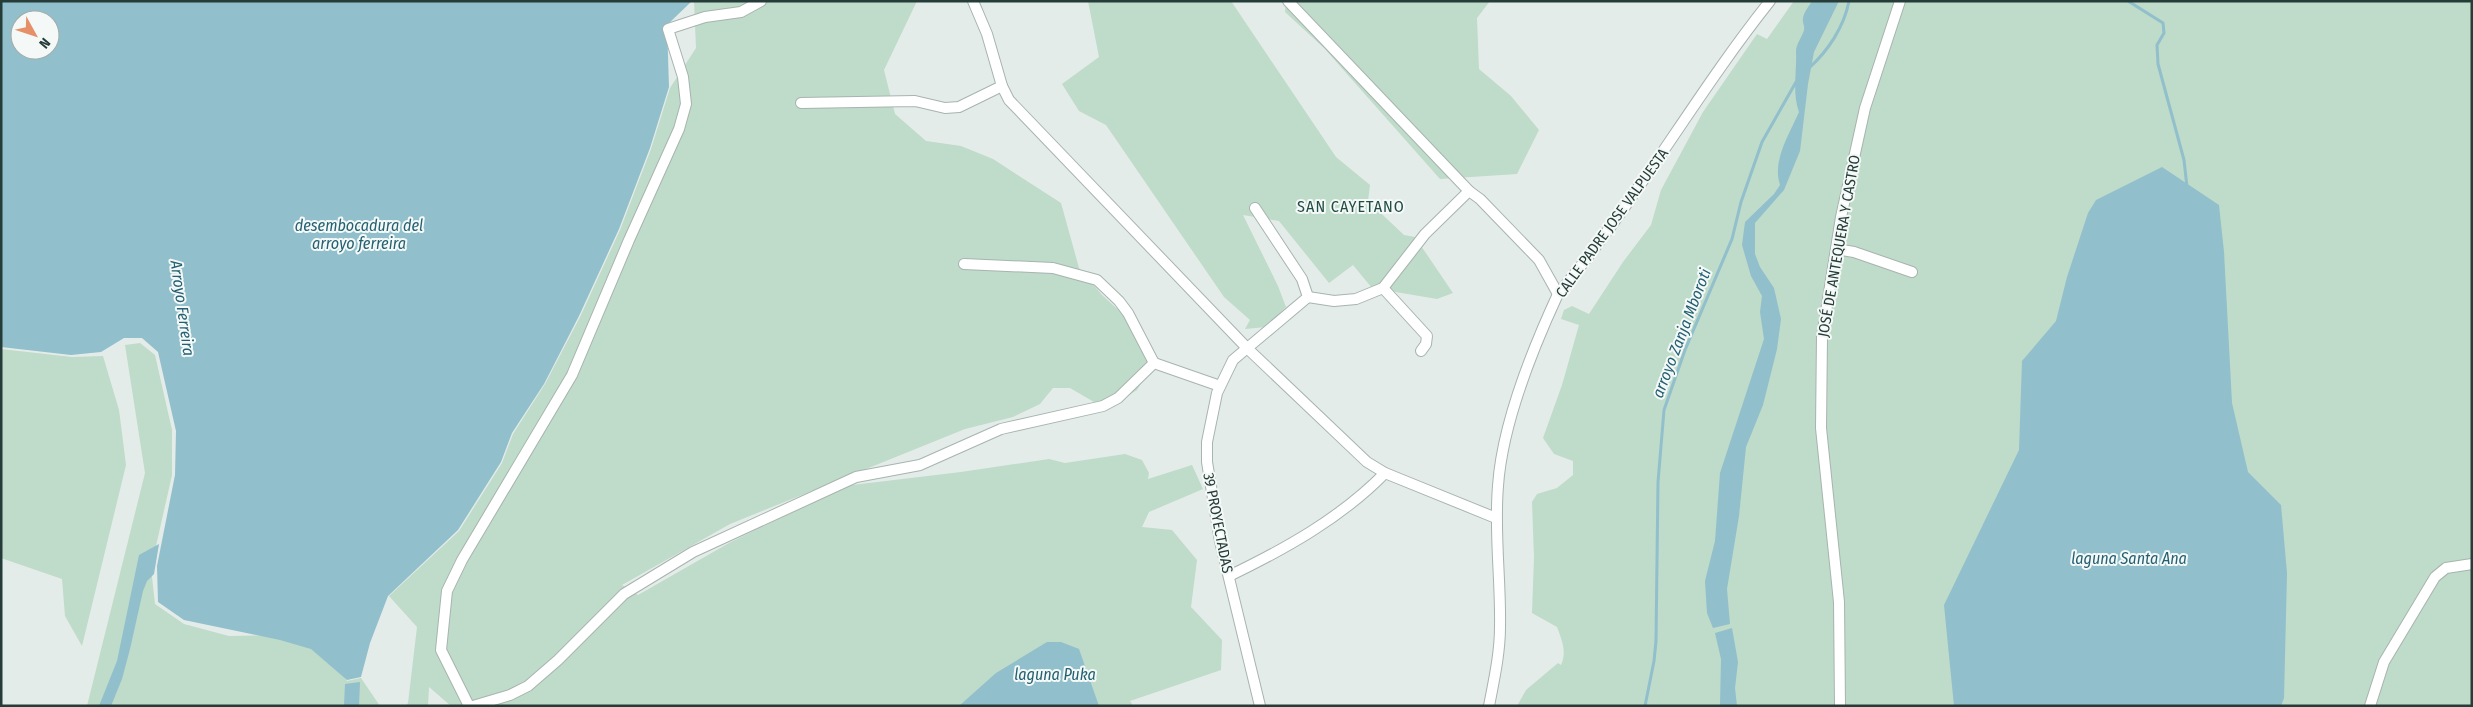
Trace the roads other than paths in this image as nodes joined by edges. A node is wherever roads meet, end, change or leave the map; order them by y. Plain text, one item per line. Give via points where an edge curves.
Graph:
1 (761, 1) edge
2 (973, 1) edge
3 (1288, 1) edge
4 (1770, 1) edge
5 (1900, 1) edge
6 (1002, 86) junction
7 (801, 103) dead end
8 (1469, 191) junction
9 (1255, 208) dead end
10 (1836, 249) junction
11 (964, 264) dead end
12 (1912, 272) dead end
13 (1382, 288) junction
14 (1558, 294) junction
15 (1308, 297) junction
16 (1247, 348) junction
17 (1421, 351) dead end
18 (1154, 363) junction
19 (1220, 386) junction
20 (1385, 473) junction
21 (1496, 518) junction
22 (2472, 564) edge
23 (1229, 576) junction
24 (469, 706) edge
25 (473, 706) edge
26 (1260, 706) edge
27 (1489, 706) edge
28 (1840, 706) edge
29 (2370, 706) edge

1 - 24 street via 741,12 704,17 668,29 683,77 686,104 679,129 572,375 462,560 447,591 441,650
2 - 6 street via 987,34
3 - 8 street
4 - 14 street, CALLE PADRE JOSE VALPUESTA via 1731,51 1648,174
5 - 10 street, JOSÉ DE ANTEQUERA Y CASTRO via 1865,108
6 - 7 street via 959,107 944,108 915,101
6 - 16 street via 1018,110
8 - 13 street via 1425,234
8 - 14 street via 1539,260
9 - 15 street via 1302,279
10 - 12 street
10 - 28 street, JOSÉ DE ANTEQUERA Y CASTRO via 1822,337 1821,428 1839,602
11 - 18 street via 1053,268 1097,280 1128,313
13 - 15 street via 1356,299 1334,301
13 - 17 street via 1426,336 1426,344
14 - 21 street, CALLE PADRE JOSE VALPUESTA via 1516,402 1498,483
15 - 16 street, 39 PROYECTADAS
16 - 19 street, 39 PROYECTADAS via 1233,360
16 - 20 street via 1367,462
18 - 19 street
18 - 25 street via 1118,398 1103,406 1001,429 920,465 856,477 692,552 624,594 528,686
19 - 23 street, 39 PROYECTADAS via 1210,424 1207,462
20 - 21 street
20 - 23 street via 1322,524 1288,546
21 - 27 street, CALLE PADRE JOSE VALPUESTA via 1500,627
22 - 29 street via 2446,568 2436,577 2384,662
23 - 26 street, 39 PROYECTADAS

